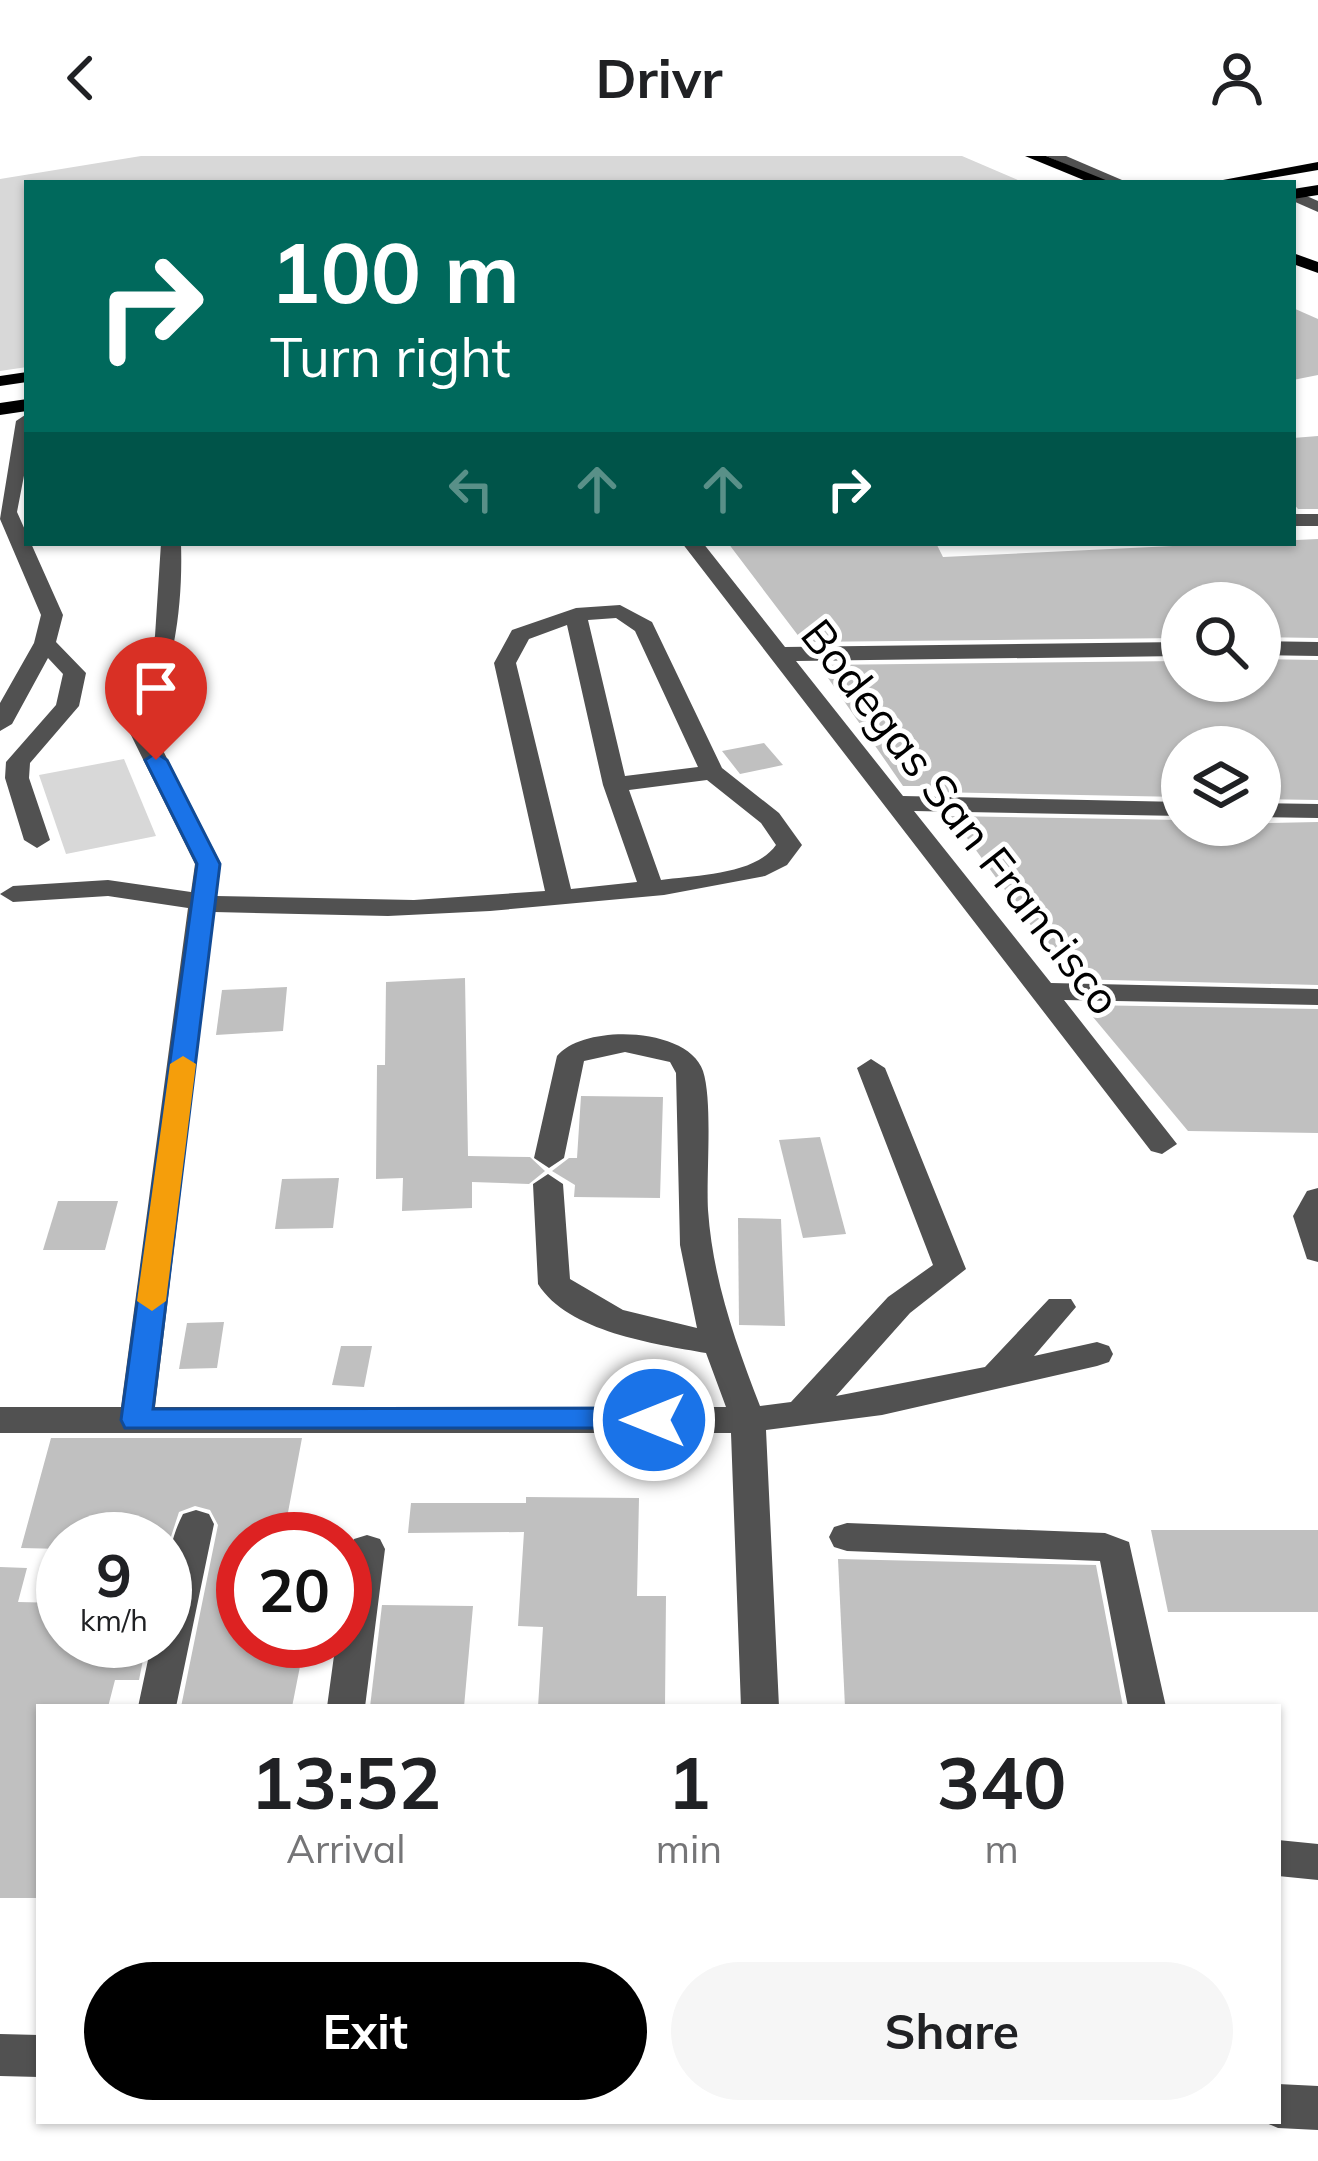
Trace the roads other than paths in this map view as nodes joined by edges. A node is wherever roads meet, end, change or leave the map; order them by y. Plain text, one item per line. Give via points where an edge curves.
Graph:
1 (1006, 156) edge
2 (1032, 156) edge
3 (1063, 157) edge
4 (1318, 166) edge
5 (1060, 180) edge
6 (1097, 180) edge
7 (1114, 180) edge
8 (1233, 180) edge
9 (24, 425) edge
10 (171, 546) edge
11 (694, 546) edge
12 (576, 615) junction
13 (45, 643) junction
14 (1281, 648) edge
15 (1161, 649) edge
16 (1318, 649) edge
17 (781, 655) junction
18 (0, 724) edge
19 (712, 772) junction
20 (615, 784) junction
21 (896, 803) junction
22 (1161, 809) edge
23 (1281, 810) edge
24 (1318, 811) edge
25 (37, 840) dead end
26 (651, 887) junction
27 (13, 894) dead end
28 (560, 898) junction
29 (202, 904) junction
30 (1043, 991) junction
31 (1318, 997) edge
32 (871, 1068) dead end
33 (1162, 1144) dead end
34 (1318, 1198) edge
35 (1318, 1251) edge
36 (1060, 1307) dead end
37 (719, 1343) junction
38 (1097, 1354) dead end
39 (998, 1376) junction
40 (801, 1413) junction
41 (0, 1420) edge
42 (136, 1420) junction
43 (748, 1420) junction
44 (196, 1524) dead end
45 (848, 1537) dead end
46 (351, 1668) edge
47 (158, 1704) edge
48 (346, 1704) edge
49 (760, 1704) edge
50 (1146, 1704) edge
51 (1281, 1858) edge
52 (1318, 1862) edge
53 (0, 2055) edge
54 (36, 2056) edge
55 (1281, 2106) edge
56 (1318, 2108) edge

1 - 5 main road
2 - 6 main road
3 - 7 street
4 - 8 main road
9 - 13 street via 7,512 52,615
10 - 29 street via 174,611 139,725 208,864
11 - 17 street, Bodegas San Francisco
12 - 19 street via 620,611 644,627
12 - 20 street
12 - 28 street via 520,635 505,663
13 - 18 street
13 - 25 street via 75,673 68,706 18,762
14 - 16 street
15 - 17 street
17 - 21 street, Bodegas San Francisco
19 - 20 street
19 - 26 street via 770,818 788,845 777,862 735,877
20 - 26 street
21 - 22 street
21 - 30 street, Bodegas San Francisco
23 - 24 street
26 - 28 street
27 - 29 street via 156,889
28 - 29 street via 410,908
29 - 42 street
30 - 31 street
30 - 33 street, Bodegas San Francisco
32 - 40 street via 950,1269 899,1305
34 - 35 street via 1308,1216
36 - 39 street
37 - 37 street via 618,1321 554,1284 548,1171 571,1056 585,1048 644,1044 681,1056 690,1072 695,1210 706,1312
37 - 43 street
38 - 39 street
39 - 40 street
40 - 43 street
41 - 42 street
42 - 43 street
43 - 49 street
44 - 47 street
45 - 50 street via 1116,1552
46 - 48 street
51 - 52 street
53 - 54 street
55 - 56 street

